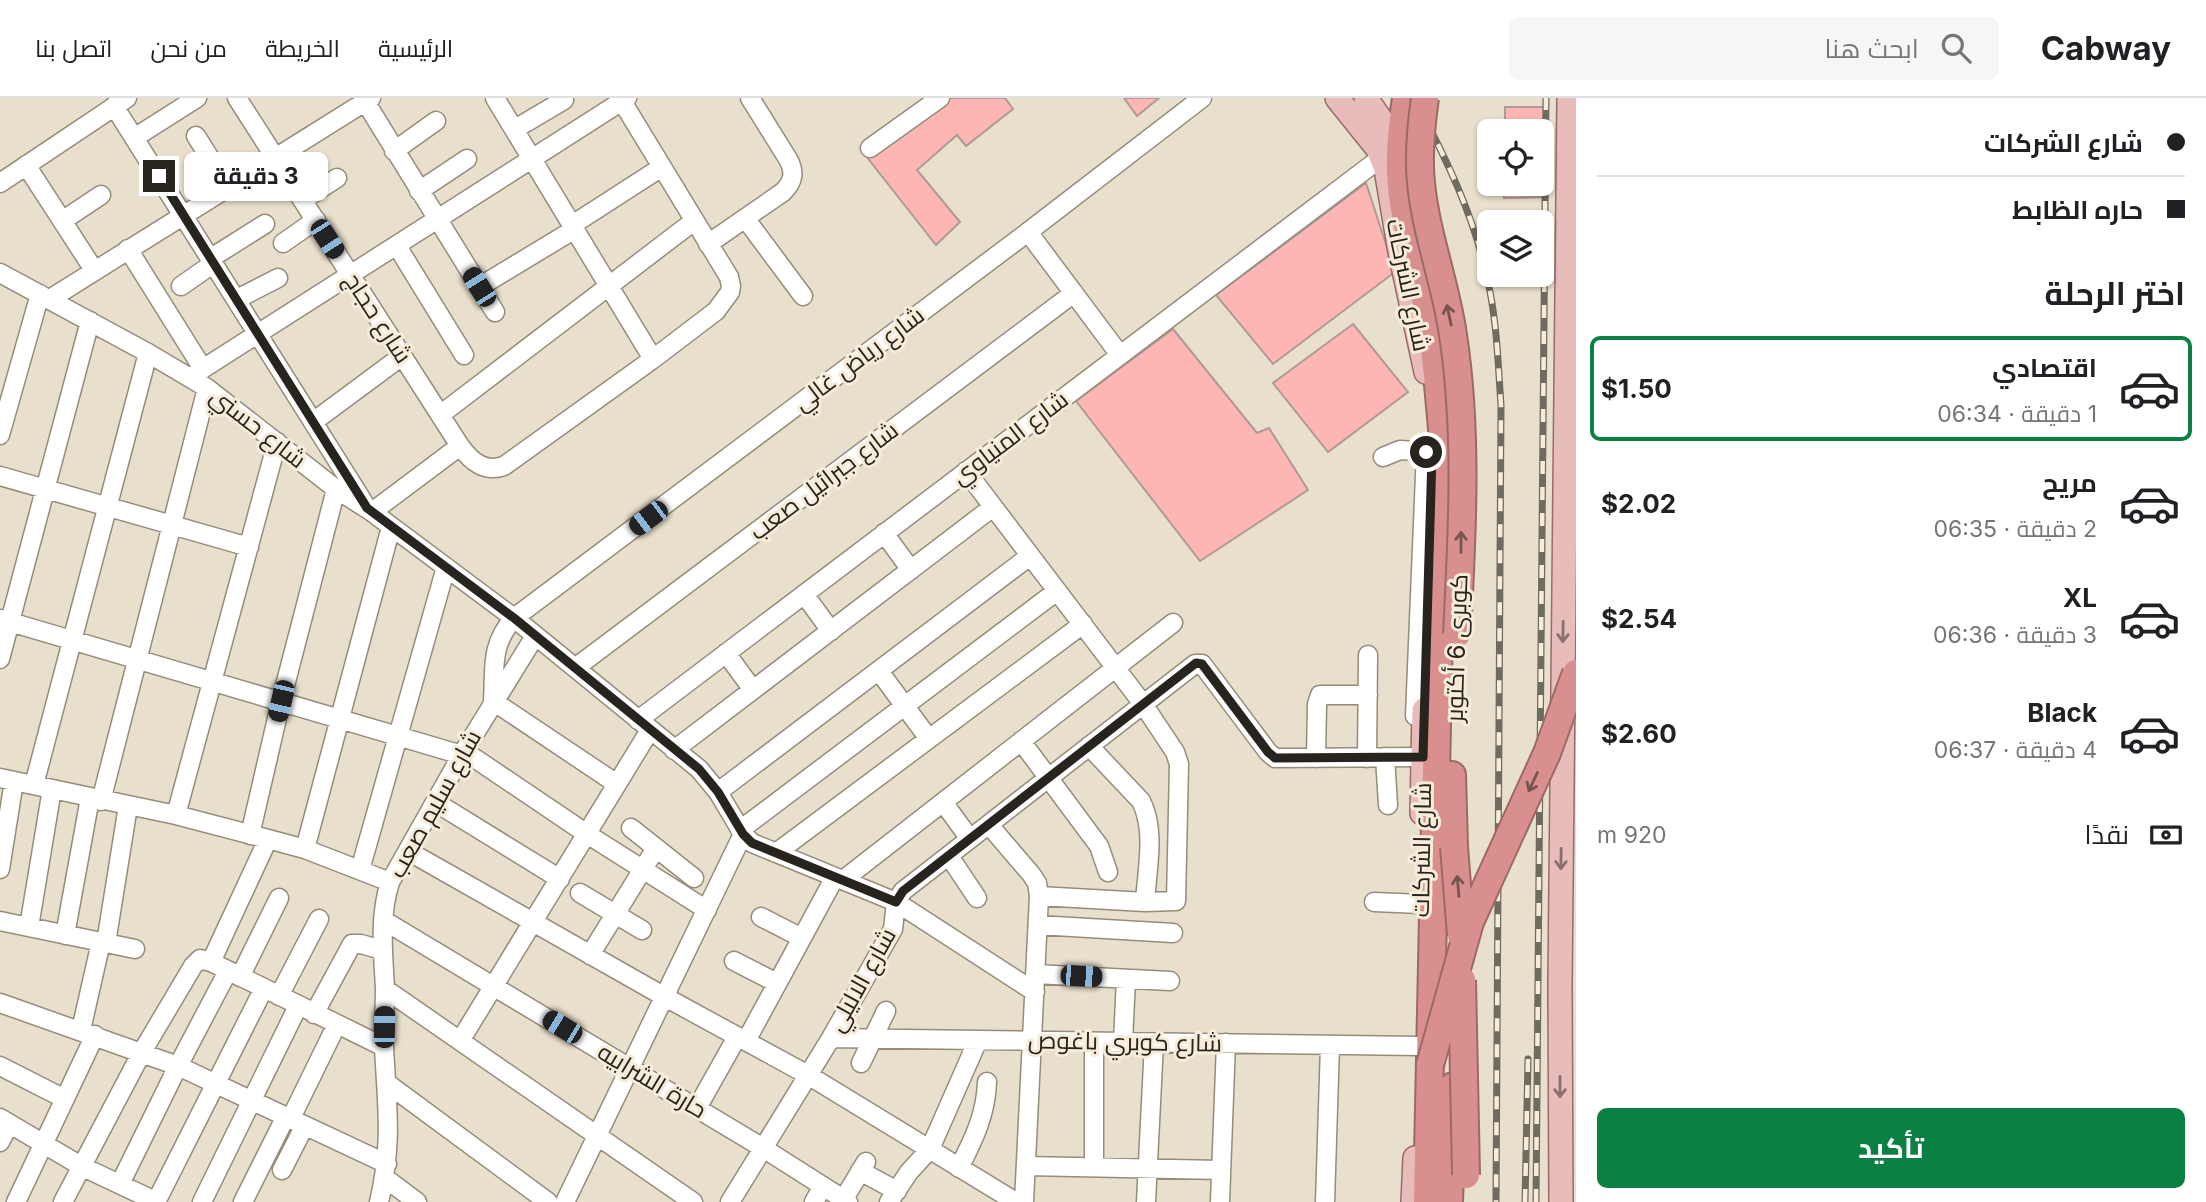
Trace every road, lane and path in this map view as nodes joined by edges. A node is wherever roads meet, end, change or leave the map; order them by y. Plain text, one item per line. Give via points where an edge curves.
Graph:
1 (197, 98) edge
2 (237, 98) edge
3 (495, 98) edge
4 (750, 98) edge
5 (940, 98) edge
6 (1202, 98) edge
7 (1337, 98) edge
8 (1397, 98) edge
9 (1406, 98) edge
10 (1425, 98) edge
11 (1569, 98) edge
12 (366, 99) edge
13 (564, 99) edge
14 (623, 99) edge
15 (121, 102) edge
16 (1373, 107) edge
17 (436, 121) dead end
18 (580, 128) junction
19 (515, 129) junction
20 (196, 136) dead end
21 (134, 138) junction
22 (870, 148) dead end
23 (394, 151) junction
24 (1382, 157) junction
25 (275, 158) junction
26 (467, 159) dead end
27 (532, 159) junction
28 (26, 165) junction
29 (662, 167) junction
30 (337, 178) dead end
31 (0, 183) edge
32 (228, 187) junction
33 (419, 191) junction
34 (101, 195) dead end
35 (303, 200) junction
36 (184, 214) junction
37 (745, 218) junction
38 (316, 220) junction
39 (437, 220) junction
40 (1397, 220) junction
41 (62, 221) junction
42 (694, 221) junction
43 (265, 224) dead end
44 (573, 227) junction
45 (1028, 232) junction
46 (283, 243) dead end
47 (708, 244) junction
48 (397, 246) junction
49 (128, 249) junction
50 (213, 261) junction
51 (94, 270) junction
52 (0, 272) edge
53 (351, 276) junction
54 (278, 278) dead end
55 (181, 286) dead end
56 (609, 286) junction
57 (479, 287) junction
58 (1074, 293) junction
59 (45, 296) junction
60 (803, 296) dead end
61 (237, 299) junction
62 (495, 312) dead end
63 (90, 321) junction
64 (259, 334) junction
65 (148, 353) junction
66 (464, 355) dead end
67 (1120, 355) junction
68 (402, 356) junction
69 (653, 359) junction
70 (196, 373) junction
71 (207, 388) junction
72 (440, 415) junction
73 (313, 422) junction
74 (0, 435) edge
75 (277, 442) junction
76 (460, 446) junction
77 (1429, 452) junction
78 (1382, 457) dead end
79 (966, 471) junction
80 (0, 475) edge
81 (46, 488) junction
82 (336, 489) junction
83 (107, 506) junction
84 (993, 507) junction
85 (370, 510) junction
86 (172, 525) junction
87 (391, 527) junction
88 (884, 533) junction
89 (248, 547) junction
90 (1030, 556) junction
91 (446, 567) junction
92 (911, 570) junction
93 (1057, 591) junction
94 (804, 594) junction
95 (514, 618) junction
96 (5, 620) edge
97 (1173, 623) dead end
98 (1083, 624) junction
99 (831, 631) junction
100 (535, 636) junction
101 (72, 640) junction
102 (726, 653) junction
103 (1368, 656) dead end
104 (0, 659) edge
105 (138, 659) junction
106 (1422, 665) junction
107 (575, 668) junction
108 (1116, 668) junction
109 (879, 671) junction
110 (1576, 673) edge
111 (212, 681) junction
112 (753, 690) junction
113 (1368, 695) junction
114 (281, 701) junction
115 (493, 701) junction
116 (1143, 704) junction
117 (905, 706) junction
118 (1415, 716) dead end
119 (340, 719) junction
120 (644, 725) junction
121 (398, 737) junction
122 (929, 739) junction
123 (1021, 741) junction
124 (1090, 746) junction
125 (674, 750) junction
126 (463, 753) junction
127 (1376, 757) junction
128 (1423, 757) junction
129 (1316, 758) junction
130 (1049, 778) junction
131 (7, 779) edge
132 (617, 784) junction
133 (34, 785) junction
134 (52, 789) junction
135 (718, 792) junction
136 (96, 799) junction
137 (943, 802) junction
138 (435, 803) junction
139 (1388, 805) dead end
140 (128, 806) junction
141 (176, 815) junction
142 (989, 825) junction
143 (631, 828) dead end
144 (4, 830) edge
145 (741, 832) junction
146 (587, 834) junction
147 (250, 835) junction
148 (268, 839) junction
149 (970, 839) junction
150 (656, 848) junction
151 (305, 849) junction
152 (408, 851) junction
153 (776, 853) junction
154 (948, 856) junction
155 (0, 869) edge
156 (643, 869) junction
157 (360, 870) junction
158 (1108, 872) dead end
159 (694, 878) dead end
160 (839, 878) junction
161 (559, 879) junction
162 (390, 882) junction
163 (580, 893) dead end
164 (1039, 896) junction
165 (279, 898) dead end
166 (976, 898) dead end
167 (896, 902) junction
168 (1145, 902) junction
169 (1374, 902) dead end
170 (1421, 904) junction
171 (707, 910) junction
172 (615, 914) junction
173 (761, 917) dead end
174 (319, 919) dead end
175 (383, 920) junction
176 (0, 921) edge
177 (532, 922) junction
178 (1038, 925) junction
179 (29, 927) junction
180 (642, 930) dead end
181 (1173, 933) dead end
182 (65, 935) junction
183 (802, 938) junction
184 (103, 943) junction
185 (135, 949) dead end
186 (382, 950) junction
187 (590, 955) junction
188 (734, 961) dead end
189 (211, 962) junction
190 (234, 974) junction
191 (1126, 979) junction
192 (1170, 981) dead end
193 (777, 983) junction
194 (1035, 983) junction
195 (494, 986) junction
196 (385, 989) junction
197 (271, 992) junction
198 (665, 997) junction
199 (0, 1003) edge
200 (306, 1010) junction
201 (886, 1010) dead end
202 (337, 1024) junction
203 (88, 1033) junction
204 (831, 1038) junction
205 (873, 1038) junction
206 (742, 1039) junction
207 (978, 1040) junction
208 (460, 1041) junction
209 (1032, 1041) junction
210 (1094, 1042) junction
211 (1123, 1042) junction
212 (1154, 1042) junction
213 (1226, 1044) junction
214 (1330, 1045) junction
215 (384, 1047) junction
216 (142, 1052) junction
217 (1434, 1060) junction
218 (861, 1063) dead end
219 (0, 1066) edge
220 (178, 1066) junction
221 (630, 1068) junction
222 (808, 1075) junction
223 (987, 1082) dead end
224 (388, 1084) junction
225 (216, 1085) junction
226 (65, 1099) junction
227 (251, 1101) junction
228 (697, 1108) junction
229 (5, 1121) edge
230 (293, 1122) junction
231 (597, 1136) junction
232 (0, 1142) edge
233 (44, 1143) junction
234 (763, 1148) junction
235 (930, 1149) junction
236 (81, 1166) junction
237 (1026, 1166) junction
238 (1094, 1167) junction
239 (959, 1168) junction
240 (1148, 1168) junction
241 (282, 1170) dead end
242 (1221, 1170) junction
243 (386, 1171) junction
244 (120, 1184) junction
245 (823, 1186) junction
246 (893, 1196) edge
247 (148, 1200) edge
248 (844, 1201) edge
249 (16, 1202) edge
250 (63, 1202) edge
251 (202, 1202) edge
252 (243, 1202) edge
253 (379, 1202) edge
254 (417, 1202) edge
255 (548, 1202) edge
256 (565, 1202) edge
257 (693, 1202) edge
258 (730, 1202) edge
259 (814, 1202) edge
260 (1016, 1202) edge
261 (1024, 1202) edge
262 (1146, 1202) edge
263 (1220, 1202) edge
264 (1325, 1202) edge
265 (1415, 1202) edge
266 (1427, 1202) edge
267 (1449, 1202) edge
268 (1465, 1202) edge
269 (1560, 1202) edge

1 - 21 street
2 - 25 street, شارع حجاج
3 - 19 street
4 - 37 street via 793,167 793,176 783,192
5 - 22 street
6 - 45 street, شارع رياض غالي
7 - 24 main road, شارع الشركات
8 - 16 main road
9 - 217 highway, كوبرى 6 أكتوبر, bridge via 1400,174 1438,376 1443,440
268 -> 10 highway, كوبرى 6 أكتوبر, bridge via 1461,933 1452,788 1461,554 1460,429 1453,334 1421,184
11 -> 269 main road
12 - 23 street
12 - 25 street
13 - 18 street
13 - 19 street
14 - 18 street
14 - 29 street
15 - 21 street
15 - 28 street
16 - 40 main road, شارع الشركات via 1394,149
17 - 23 street
18 - 27 street
19 - 27 street
20 - 32 street
21 - 36 street
23 - 33 street
24 - 40 main road, شارع الشركات
24 - 67 street, شارع المنياوي
25 - 32 street
25 - 35 street, شارع حجاج
26 - 33 street
27 - 39 street
27 - 44 street
28 - 31 street
28 - 41 street
29 - 42 street
29 - 44 street
30 - 35 street
32 - 36 street
33 - 39 street
34 - 41 street
35 - 38 street, شارع حجاج
36 - 49 street
36 - 50 street
37 - 47 street
37 - 60 street
38 - 46 street
38 - 53 street, شارع حجاج
39 - 48 street
39 - 57 street
40 - 77 main road, شارع الشركات via 1430,390
40 - 265 main road, شارع الشركات via 1434,380 1437,458 1423,1066
41 - 51 street
42 - 47 street
42 - 56 street
43 - 50 street
44 - 56 street
44 - 57 street
45 - 58 street
45 - 95 street, شارع رياض غالي
47 - 69 street, شارع حجاج via 729,277 730,292 722,305
48 - 53 street
48 - 66 street
49 - 51 street
49 - 70 street
50 - 55 street
50 - 61 street
51 - 59 street
52 - 59 street, شارع حسني
53 - 64 street
53 - 68 street, شارع حجاج
54 - 61 street
56 - 69 street
56 - 72 street
57 - 62 street
58 - 67 street
58 - 107 street, شارع جبرائيل صعب
59 - 63 street, شارع حسني
59 - 74 street
61 - 64 street
63 - 65 street, شارع حسني
63 - 81 street
64 - 70 street
64 - 73 street
65 - 70 street, شارع حسني
65 - 83 street
67 - 79 street, شارع المنياوي
68 - 72 street, شارع حجاج
68 - 73 street
69 - 76 street, شارع حجاج via 504,466 482,467
70 - 71 street, شارع حسني
71 - 75 street, شارع حسني
71 - 86 street
72 - 76 street, شارع حجاج
73 - 85 street
75 - 82 street, شارع حسني
75 - 89 street
76 - 85 street
77 - 78 street via 1400,450
77 - 106 main road, شارع الشركات
79 - 84 street
79 - 88 street, شارع المنياوي
80 - 81 street
81 - 83 street
81 - 96 street
82 - 85 street, شارع حسني
82 - 114 street
83 - 86 street
83 - 101 street
84 - 90 street
84 - 92 street
85 - 87 street, شارع حسني
86 - 89 street
86 - 105 street
87 - 91 street, شارع حسني
87 - 119 street
88 - 92 street
88 - 94 street, شارع المنياوي
89 - 111 street
90 - 93 street
90 - 109 street
91 - 95 street, شارع حسني
91 - 121 street
92 - 99 street
93 - 98 street
93 - 117 street
94 - 99 street
94 - 102 street, شارع المنياوي
95 - 100 street, شارع حسني
95 - 115 street, شارع سليم صعب via 502,632 496,650
96 - 101 street
96 - 104 street
97 - 108 street
98 - 108 street
98 - 122 street
99 - 112 street
100 - 107 street, شارع حسني
100 - 115 street, شارع سليم صعب
101 - 105 street
101 - 133 street
102 - 112 street
102 - 120 street, شارع المنياوي
103 - 113 street
105 - 111 street
105 - 136 street
106 - 118 street
106 - 128 main road, شارع الشركات
107 - 120 street, شارع حسني
108 - 116 street
108 - 123 street
109 - 117 street
109 - 135 street
110 -> 217 highway, bridge via 1547,753 1470,922
111 - 114 street
111 - 141 street
112 - 125 street
113 - 127 street
113 - 129 street via 1320,695
114 - 119 street
114 - 147 street
115 - 126 street, شارع سليم صعب
115 - 132 street
116 - 124 street, شارع الاليلي
116 - 129 street, شارع الاليلي via 1195,664 1202,664 1272,756
116 - 168 street via 1179,764 1176,901
117 - 122 street
117 - 145 street
119 - 121 street
119 - 151 street
120 - 125 street, شارع حسني
120 - 132 street
121 - 126 street
121 - 157 street
122 - 153 street
123 - 130 street
123 - 137 street
124 - 130 street, شارع الاليلي
124 - 168 street via 1147,811
125 - 135 street, شارع حسني via 699,769
126 - 138 street, شارع سليم صعب
126 - 146 street
127 - 128 street
127 - 129 street
127 - 139 street
128 - 170 main road, شارع الشركات
130 - 142 street, شارع الاليلي
130 - 158 street via 1099,846
131 - 133 street
131 - 144 street
132 - 146 street
133 - 134 street
134 - 136 street
134 - 179 street
135 - 145 street, شارع حسني
136 - 140 street
136 - 182 street
137 - 149 street
137 - 160 street
138 - 152 street, شارع سليم صعب
138 - 161 street
140 - 141 street
140 - 184 street
141 - 147 street
142 - 149 street, شارع الاليلي
142 - 164 street via 1031,874
143 - 150 street
144 - 155 street
145 - 153 street, شارع حسني via 752,843
145 - 171 street
146 - 156 street
146 - 161 street
147 - 148 street
148 - 151 street
148 - 189 street
149 - 154 street, شارع الاليلي
150 - 156 street
150 - 159 street
151 - 157 street
152 - 162 street, شارع سليم صعب
152 - 177 street
153 - 160 street, شارع حسني
154 - 166 street
154 - 167 street, شارع الاليلي via 903,891
156 - 171 street
156 - 172 street
157 - 162 street
160 - 167 street, شارع حسني
160 - 183 street
161 - 177 street
162 - 175 street, شارع سليم صعب
163 - 172 street
164 - 168 street
164 - 178 street
165 - 190 street
167 - 194 street, شارع حسني
167 - 204 street, شارع الاليلي via 893,929
169 - 170 street
170 - 217 main road, شارع الشركات
171 - 198 street
172 - 180 street
172 - 187 street
173 - 183 street
174 - 197 street
175 - 186 street, شارع سليم صعب
175 - 195 street, حارة الشرابيه
176 - 179 street
177 - 187 street
177 - 195 street
178 - 181 street
178 - 194 street
179 - 182 street
182 - 184 street
183 - 193 street
184 - 185 street
184 - 203 street
186 - 196 street, شارع سليم صعب
186 - 200 street via 352,944
187 - 198 street
188 - 193 street
189 - 190 street
189 - 216 street via 196,961
190 - 197 street
190 - 220 street
191 - 192 street
191 - 194 street
191 - 211 street
193 - 206 street
194 - 209 street
195 - 208 street
195 - 221 street, حارة الشرابيه
196 - 208 street
196 - 215 street, شارع سليم صعب
197 - 200 street
197 - 225 street
198 - 206 street
198 - 221 street
199 - 203 street
200 - 202 street
200 - 227 street
201 - 205 street
202 - 215 street
202 - 230 street
203 - 216 street
203 - 226 street
204 - 205 street, شارع كوبري باغوص
204 - 222 street, شارع الاليلي
205 - 207 street, شارع كوبري باغوص
205 - 218 street
206 - 222 street
206 - 228 street
207 - 209 street, شارع كوبري باغوص
207 - 235 street
208 - 231 street
209 - 210 street, شارع كوبري باغوص
209 - 237 street
210 - 211 street, شارع كوبري باغوص
210 - 238 street
211 - 212 street, شارع كوبري باغوص
212 - 213 street, شارع كوبري باغوص
212 - 240 street
213 - 214 street, شارع كوبري باغوص
213 - 242 street
214 - 217 street, شارع كوبري باغوص
214 - 264 street
215 - 224 street, شارع سليم صعب
216 - 220 street
216 - 236 street
217 - 265 main road, شارع الشركات
217 - 266 highway, كوبرى 6 أكتوبر
217 - 267 highway
219 - 226 street
220 - 225 street
220 - 244 street
221 - 228 street, حارة الشرابيه
221 - 231 street
222 - 234 street, شارع الاليلي
222 - 235 street
223 - 239 street via 984,1113
224 - 243 street, شارع سليم صعب
224 - 255 street
225 - 227 street
225 - 247 street
226 - 233 street
227 - 230 street
227 - 251 street
228 - 234 street, حارة الشرابيه
229 - 232 street
229 - 233 street
230 - 241 street
230 - 243 street
230 - 252 street
231 - 256 street
231 - 257 street
233 - 236 street
233 - 249 street
234 - 245 street, حارة الشرابيه
234 - 258 street, شارع الاليلي
235 - 239 street
235 - 246 street
236 - 244 street
236 - 250 street
237 - 238 street
237 - 261 street
238 - 240 street
239 - 260 street
240 - 242 street
240 - 262 street
242 - 263 street
243 - 253 street, شارع سليم صعب
243 - 254 street
244 - 247 street
245 - 248 street, حارة الشرابيه
245 - 259 street
246 - 248 street via 863,1166

